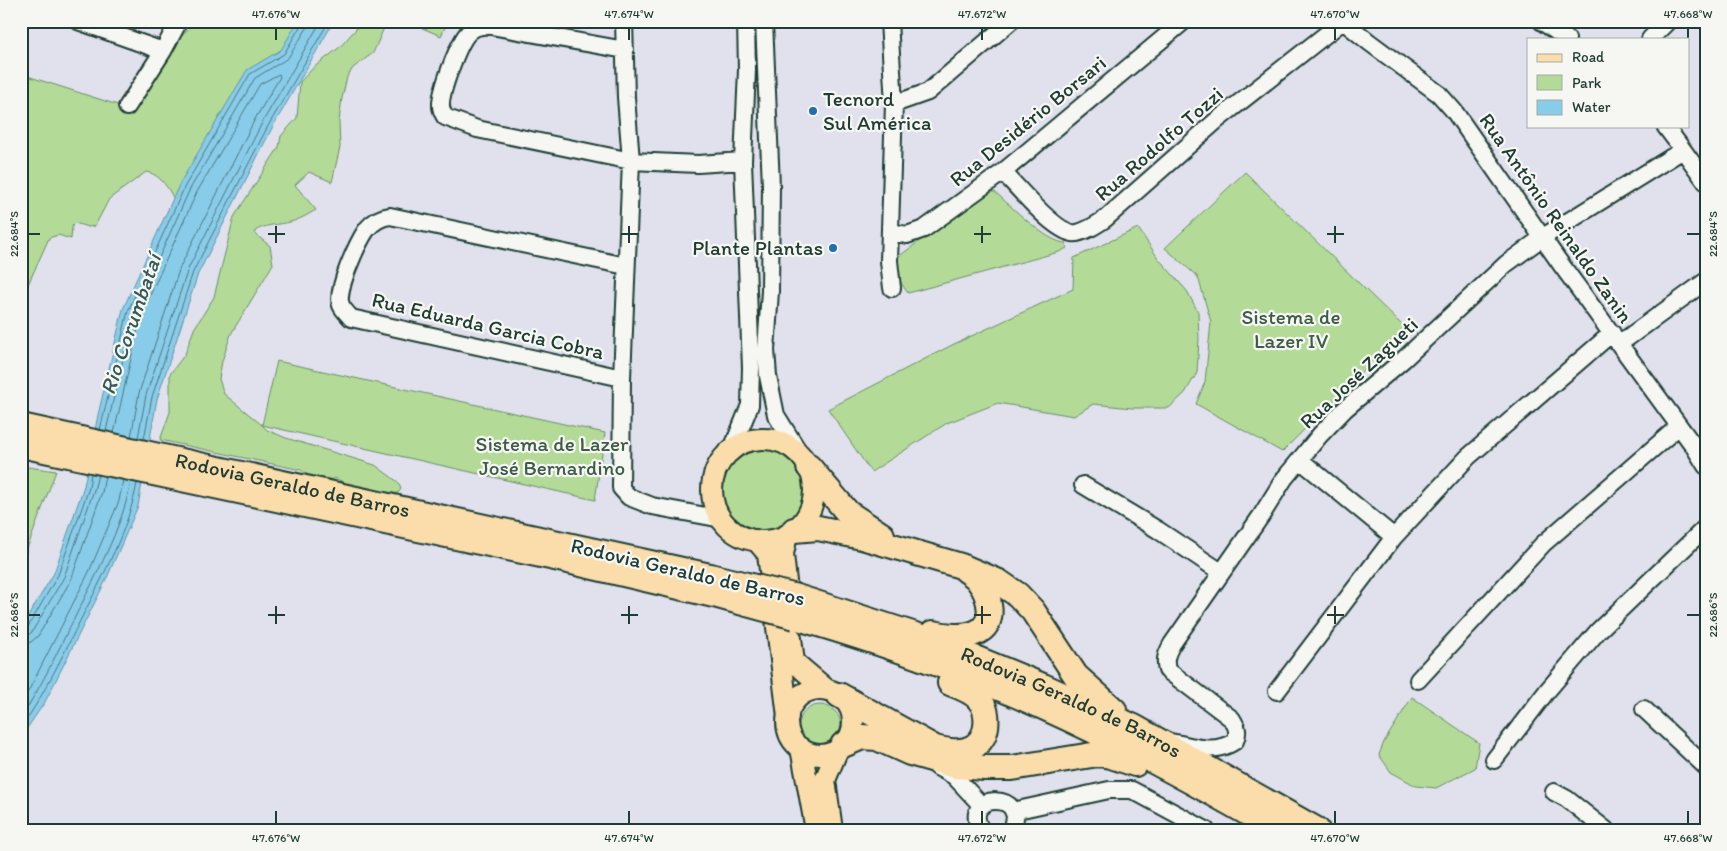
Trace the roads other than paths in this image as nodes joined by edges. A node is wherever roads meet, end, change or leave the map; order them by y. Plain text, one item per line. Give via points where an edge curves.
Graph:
1 (78, 21) edge
2 (179, 21) edge
3 (624, 21) edge
4 (746, 21) edge
5 (764, 21) edge
6 (889, 21) edge
7 (1011, 21) edge
8 (1184, 21) edge
9 (1343, 21) edge
10 (1541, 21) edge
11 (1668, 21) edge
12 (1566, 38) edge
13 (1651, 38) edge
14 (625, 50) junction
15 (164, 51) junction
16 (894, 104) junction
17 (127, 107) dead end
18 (1666, 128) edge
19 (1683, 150) junction
20 (631, 161) junction
21 (743, 161) junction
22 (1003, 172) junction
23 (1706, 182) edge
24 (890, 232) junction
25 (1543, 237) junction
26 (626, 266) junction
27 (1706, 281) edge
28 (892, 288) dead end
29 (1616, 339) junction
30 (622, 378) junction
31 (21, 426) edge
32 (1678, 426) junction
33 (21, 445) edge
34 (72, 447) junction
35 (732, 449) junction
36 (1300, 460) junction
37 (805, 462) junction
38 (1706, 466) edge
39 (1083, 485) dead end
40 (722, 519) junction
41 (1706, 527) edge
42 (791, 532) junction
43 (1394, 537) junction
44 (756, 540) junction
45 (903, 548) junction
46 (961, 566) junction
47 (1221, 572) junction
48 (796, 610) junction
49 (836, 610) junction
50 (1418, 680) dead end
51 (1278, 691) dead end
52 (833, 692) junction
53 (1644, 709) dead end
54 (788, 717) junction
55 (1134, 727) junction
56 (1156, 739) junction
57 (841, 747) junction
58 (801, 748) junction
59 (910, 752) junction
60 (1494, 760) dead end
61 (1706, 767) edge
62 (1554, 792) dead end
63 (982, 806) junction
64 (1013, 811) junction
65 (816, 830) edge
66 (832, 830) edge
67 (980, 830) edge
68 (1011, 830) edge
69 (1206, 830) edge
70 (1277, 830) edge
71 (1317, 830) edge
72 (1606, 830) edge

1 - 15 street
2 - 15 street
3 - 14 street
4 - 21 street
5 - 37 street via 771,186 768,376 776,415
6 - 16 street
7 - 16 street via 928,92
8 - 22 street, Rua Desidério Borsari
9 - 22 street, Rua Rodolfo Tozzi via 1216,121 1091,228 1076,234 1056,227
9 - 25 street, Rua Antônio Reinaldo Zanin via 1439,94
10 - 12 street
11 - 13 street
14 - 20 street
14 - 20 street via 491,26 475,27 461,41 441,104 445,117 477,129
15 - 17 street
16 - 24 street
18 - 19 street
19 - 23 street
19 - 25 street, Rua José Zagueti
20 - 21 street via 698,164
20 - 26 street
21 - 35 street via 750,405
22 - 24 street, Rua Desidério Borsari via 924,229 907,235
24 - 28 street
25 - 29 street, Rua Antônio Reinaldo Zanin
25 - 36 street, Rua José Zagueti via 1506,264 1345,409
26 - 30 street
26 - 30 street, Rua Eduarda Garcia Cobra via 390,216 381,217 368,228 350,261 340,293 341,305 351,318
27 - 29 street
29 - 32 street, Rua Antônio Reinaldo Zanin
29 - 43 street via 1468,457
30 - 40 street via 621,488 628,497 652,506
31 - 34 highway, Rodovia Geraldo de Barros
32 - 38 street, Rua Antônio Reinaldo Zanin
32 - 50 street via 1543,544
33 - 34 highway, Rodovia Geraldo de Barros
34 - 48 highway, Rodovia Geraldo de Barros, bridge via 180,469 555,558 712,586
35 - 37 main road via 756,440 781,442 793,448
35 - 40 main road via 720,464 713,482 712,495
36 - 43 street
36 - 47 street, Rua José Zagueti
37 - 42 main road via 813,478 813,501 803,522
37 - 45 highway via 848,513
39 - 47 street
40 - 44 main road via 732,530
41 - 60 street via 1598,631
42 - 44 main road via 780,539
42 - 45 highway via 818,528
42 - 52 main road via 783,554 794,662
43 - 51 street
44 - 54 main road via 768,554
45 - 46 highway
46 - 49 highway via 978,580 988,599 991,614 986,626 975,634 937,634
46 - 55 highway via 999,582 1018,595 1033,611 1076,676
47 - 56 street, Rua José Zagueti via 1172,644 1165,662 1167,670 1232,719 1238,735 1235,742 1219,749
48 - 49 highway, Rodovia Geraldo de Barros
48 - 52 highway via 970,692 984,706 986,726 974,747 964,751 934,748
48 - 70 highway, Rodovia Geraldo de Barros via 961,672 1070,720 1191,780
49 - 55 highway, Rodovia Geraldo de Barros via 931,640
52 - 54 main road via 816,689 805,692 796,699
52 - 57 main road via 846,702 853,719 849,738
53 - 61 street
54 - 58 main road via 788,730
55 - 56 highway, Rodovia Geraldo de Barros
56 - 71 highway, Rodovia Geraldo de Barros
57 - 58 main road via 819,755
57 - 59 highway via 862,738 877,738
57 - 66 main road via 826,780
58 - 65 main road
59 - 63 street via 954,776
59 - 70 highway via 956,766 1012,768 1098,754 1111,756
62 - 72 street via 1567,798
63 - 64 street via 998,800
63 - 67 street via 977,817
64 - 68 street
64 - 69 street via 1109,790 1132,790

